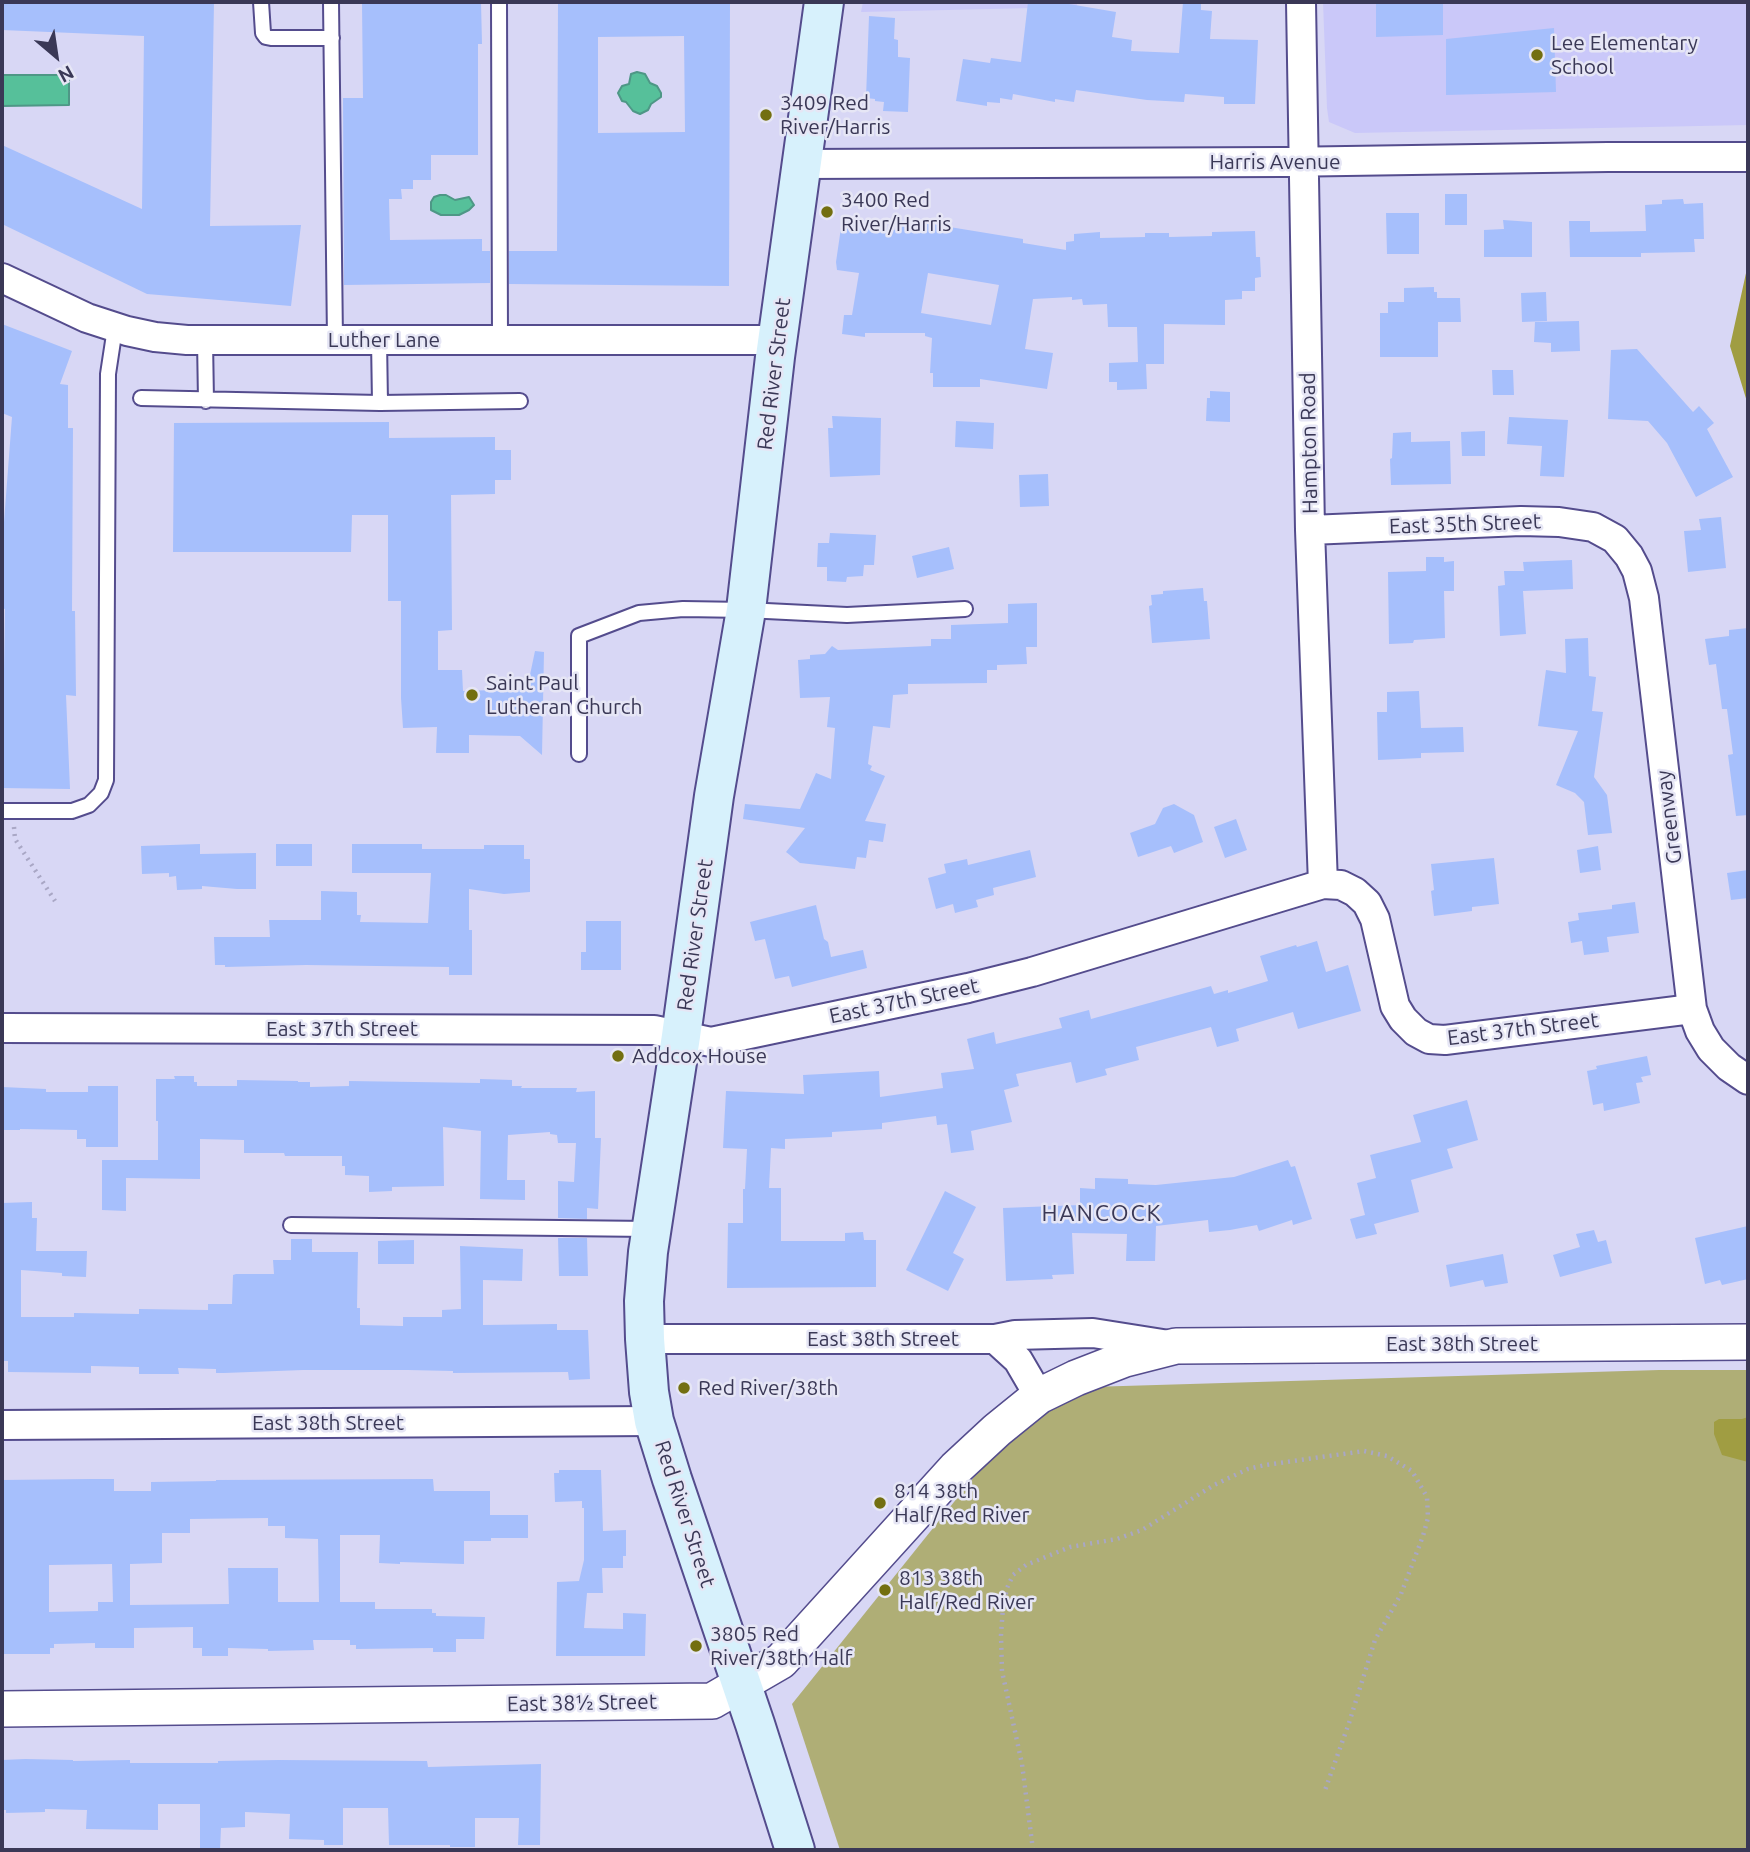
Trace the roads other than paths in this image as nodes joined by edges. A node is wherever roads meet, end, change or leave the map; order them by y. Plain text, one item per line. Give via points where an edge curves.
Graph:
1 (261, 2) edge
2 (331, 2) edge
3 (499, 2) edge
4 (824, 2) edge
5 (1301, 2) edge
6 (332, 38) junction
7 (1748, 157) edge
8 (1303, 162) junction
9 (801, 164) junction
10 (2, 278) edge
11 (116, 327) junction
12 (205, 340) junction
13 (335, 340) junction
14 (379, 340) junction
15 (500, 340) junction
16 (778, 340) junction
17 (141, 398) dead end
18 (206, 401) junction
19 (520, 401) dead end
20 (380, 403) junction
21 (1310, 530) junction
22 (1615, 539) joint
23 (965, 609) dead end
24 (746, 610) junction
25 (579, 754) dead end
26 (8, 811) edge
27 (1323, 884) junction
28 (1692, 1009) junction
29 (3, 1028) edge
30 (681, 1036) junction
31 (1748, 1080) edge
32 (291, 1225) dead end
33 (651, 1229) junction
34 (645, 1339) junction
35 (995, 1339) junction
36 (1748, 1342) edge
37 (1175, 1346) junction
38 (1039, 1396) junction
39 (654, 1422) junction
40 (2, 1425) edge
41 (742, 1684) junction
42 (2, 1709) edge
43 (795, 1850) edge

1 - 6 lane via 266,37
2 - 6 lane
3 - 15 lane
4 - 9 main road, Red River Street
5 - 8 street, Hampton Road
6 - 13 lane
7 - 8 street, Harris Avenue
8 - 9 street, Harris Avenue
8 - 21 street, Hampton Road
9 - 16 main road, Red River Street
10 - 11 street, Luther Lane
11 - 12 street, Luther Lane via 155,337
11 - 26 lane via 108,374 106,780 89,805 72,811
12 - 13 street, Luther Lane
12 - 18 lane
13 - 14 street, Luther Lane
14 - 15 street, Luther Lane
14 - 20 lane
15 - 16 street, Luther Lane
16 - 24 main road, Red River Street
17 - 18 lane
18 - 20 lane
19 - 20 lane
21 - 22 street, East 35th Street via 1559,522 1593,527
21 - 27 street, Hampton Road
22 - 28 street, Greenway via 1637,571 1644,598
23 - 24 lane via 847,615
24 - 25 lane via 639,613 579,636
24 - 30 main road, Red River Street via 714,796
27 - 28 street, East 37th Street via 1341,885 1367,903 1375,919 1395,1006 1416,1032 1430,1038 1445,1040
27 - 30 street, East 37th Street via 968,988 710,1042
28 - 31 street, Greenway via 1711,1049
29 - 30 street, East 37th Street via 654,1030
30 - 33 main road, Red River Street
32 - 33 lane
33 - 34 main road, Red River Street
34 - 35 street, East 38th Street
34 - 39 main road, Red River Street
35 - 37 street, East 38th Street via 1093,1333
35 - 38 street via 1018,1360
36 - 37 street, East 38th Street
37 - 38 street, East 38th Street via 1125,1359
38 - 41 street, East 38½ Street via 956,1468 781,1661
39 - 40 street, East 38th Street
39 - 41 main road, Red River Street
41 - 42 street, East 38½ Street via 712,1701
41 - 43 main road, Red River Street

